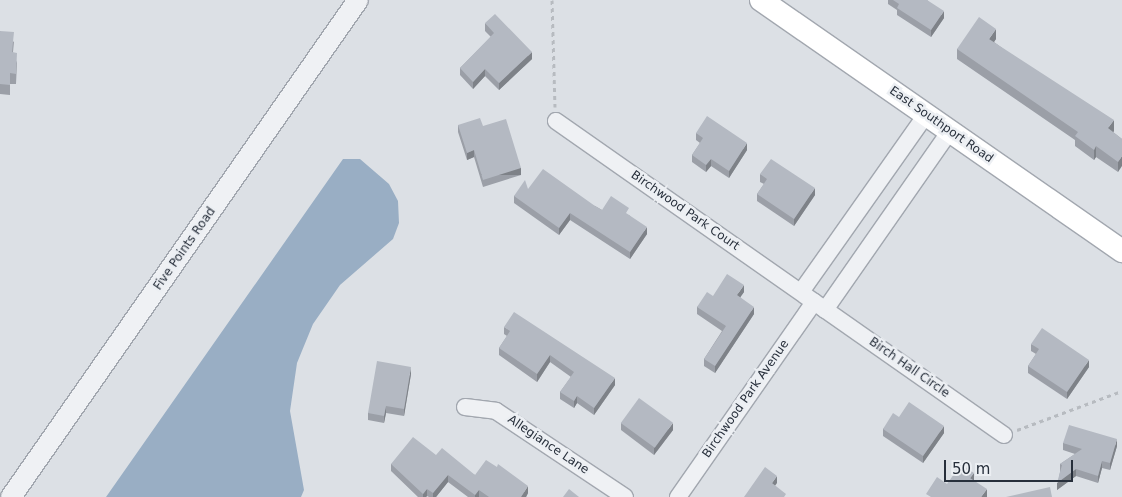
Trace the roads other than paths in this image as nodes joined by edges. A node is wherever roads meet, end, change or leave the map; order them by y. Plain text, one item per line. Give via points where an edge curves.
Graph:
1 (358, 0) edge
2 (761, 0) edge
3 (926, 115) junction
4 (556, 121) road end
5 (950, 131) junction
6 (1122, 251) edge
7 (813, 301) junction
8 (465, 407) dead end
9 (1004, 434) road end
10 (11, 497) edge
11 (625, 497) edge
12 (678, 497) edge

1 - 10 street, Five Points Road
2 - 3 main road, East Southport Road
3 - 5 main road, East Southport Road
3 - 7 street, Birchwood Park Avenue
4 - 7 street, Birchwood Park Court
5 - 6 main road, East Southport Road
5 - 7 street, Birchwood Park Avenue
7 - 9 street, Birch Hall Circle
7 - 12 street, Birchwood Park Avenue
8 - 11 street, Allegiance Lane via 496,411

